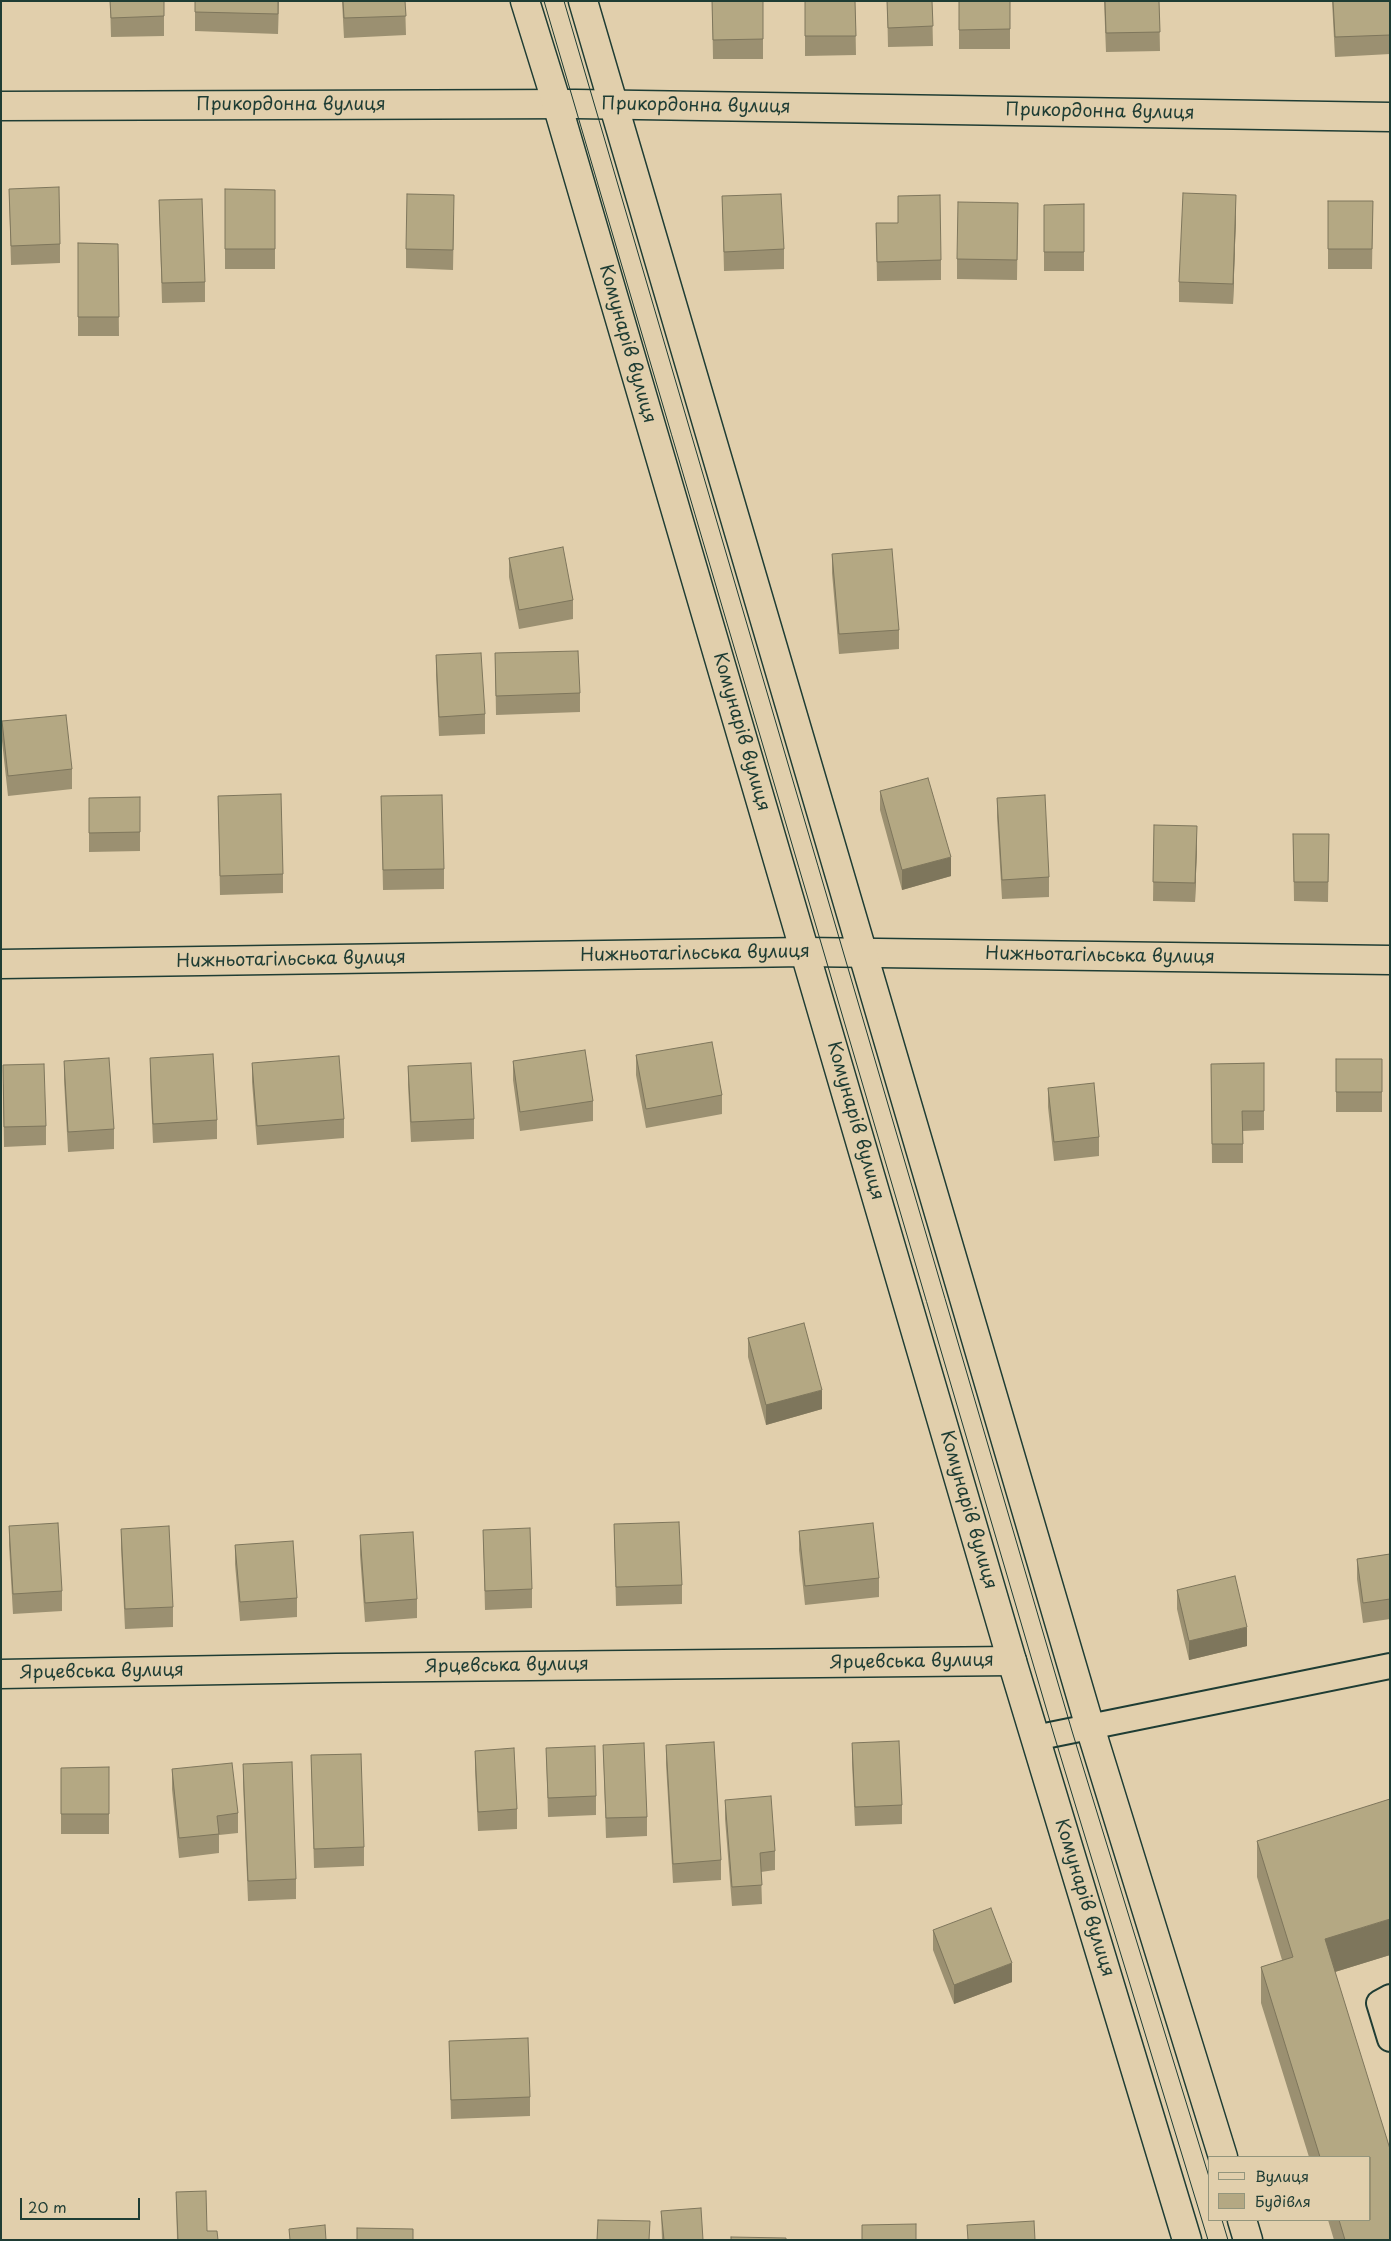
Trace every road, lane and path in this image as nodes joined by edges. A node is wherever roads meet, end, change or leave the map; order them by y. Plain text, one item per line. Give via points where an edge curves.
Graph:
1 (525, 1) edge
2 (583, 1) edge
3 (557, 104) junction
4 (614, 105) junction
5 (1, 106) edge
6 (1390, 116) edge
7 (806, 952) junction
8 (862, 953) junction
9 (1390, 960) edge
10 (1, 964) edge
11 (1012, 1661) junction
12 (1390, 1666) edge
13 (1, 1674) edge
14 (1090, 1727) junction
15 (1035, 1738) junction
16 (1390, 1997) edge
17 (1390, 2039) edge
18 (1223, 2156) edge
19 (1242, 2221) edge
20 (1187, 2240) edge
21 (1248, 2240) edge

1 - 3 street, Комунарів вулиця
2 - 4 street
3 - 4 street, Прикордонна вулиця
3 - 5 street, Прикордонна вулиця
3 - 7 street, Комунарів вулиця
4 - 6 street, Прикордонна вулиця
4 - 8 street
7 - 8 street, Нижньотагільська вулиця
7 - 10 street, Нижньотагільська вулиця
7 - 11 street, Комунарів вулиця
8 - 9 street, Нижньотагільська вулиця
8 - 14 street
11 - 13 street, Ярцевська вулиця
11 - 15 street, Комунарів вулиця
12 - 14 lane
14 - 15 lane
14 - 18 street
15 - 20 street, Комунарів вулиця
16 - 17 lane via 1379,2003
19 - 21 street

